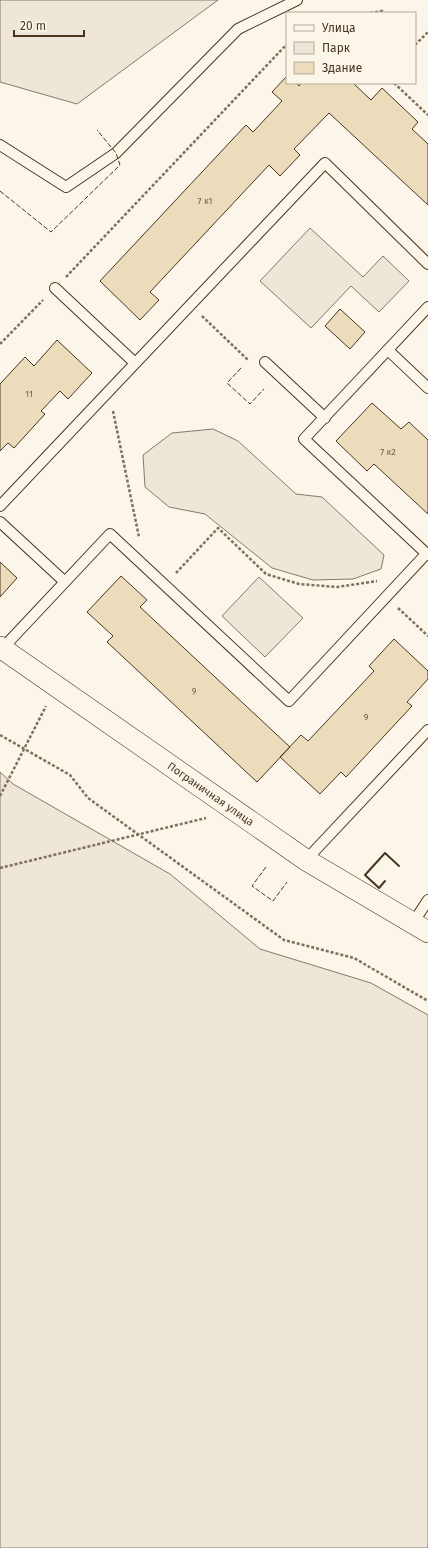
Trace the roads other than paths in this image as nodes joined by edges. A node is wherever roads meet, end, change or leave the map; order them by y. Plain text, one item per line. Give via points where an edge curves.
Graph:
1 (297, 0) edge
2 (0, 145) edge
3 (428, 264) edge
4 (54, 288) road end
5 (428, 307) edge
6 (388, 350) junction
7 (265, 362) road end
8 (135, 364) junction
9 (428, 388) edge
10 (325, 418) junction
11 (0, 506) edge
12 (0, 522) edge
13 (427, 554) edge
14 (65, 582) junction
15 (1, 648) edge
16 (428, 730) edge
17 (306, 860) junction
18 (428, 900) edge
19 (421, 928) edge

1 - 2 lane via 238,29 116,153 66,187
3 - 8 lane via 325,163
4 - 8 lane
5 - 6 lane
6 - 9 lane
6 - 10 lane
7 - 10 lane
8 - 11 lane
10 - 13 lane via 304,439
12 - 14 lane
13 - 14 lane via 289,701 110,534
14 - 15 lane
15 - 17 street, Пограничная улица
16 - 17 lane
17 - 19 street, Пограничная улица
18 - 19 lane

